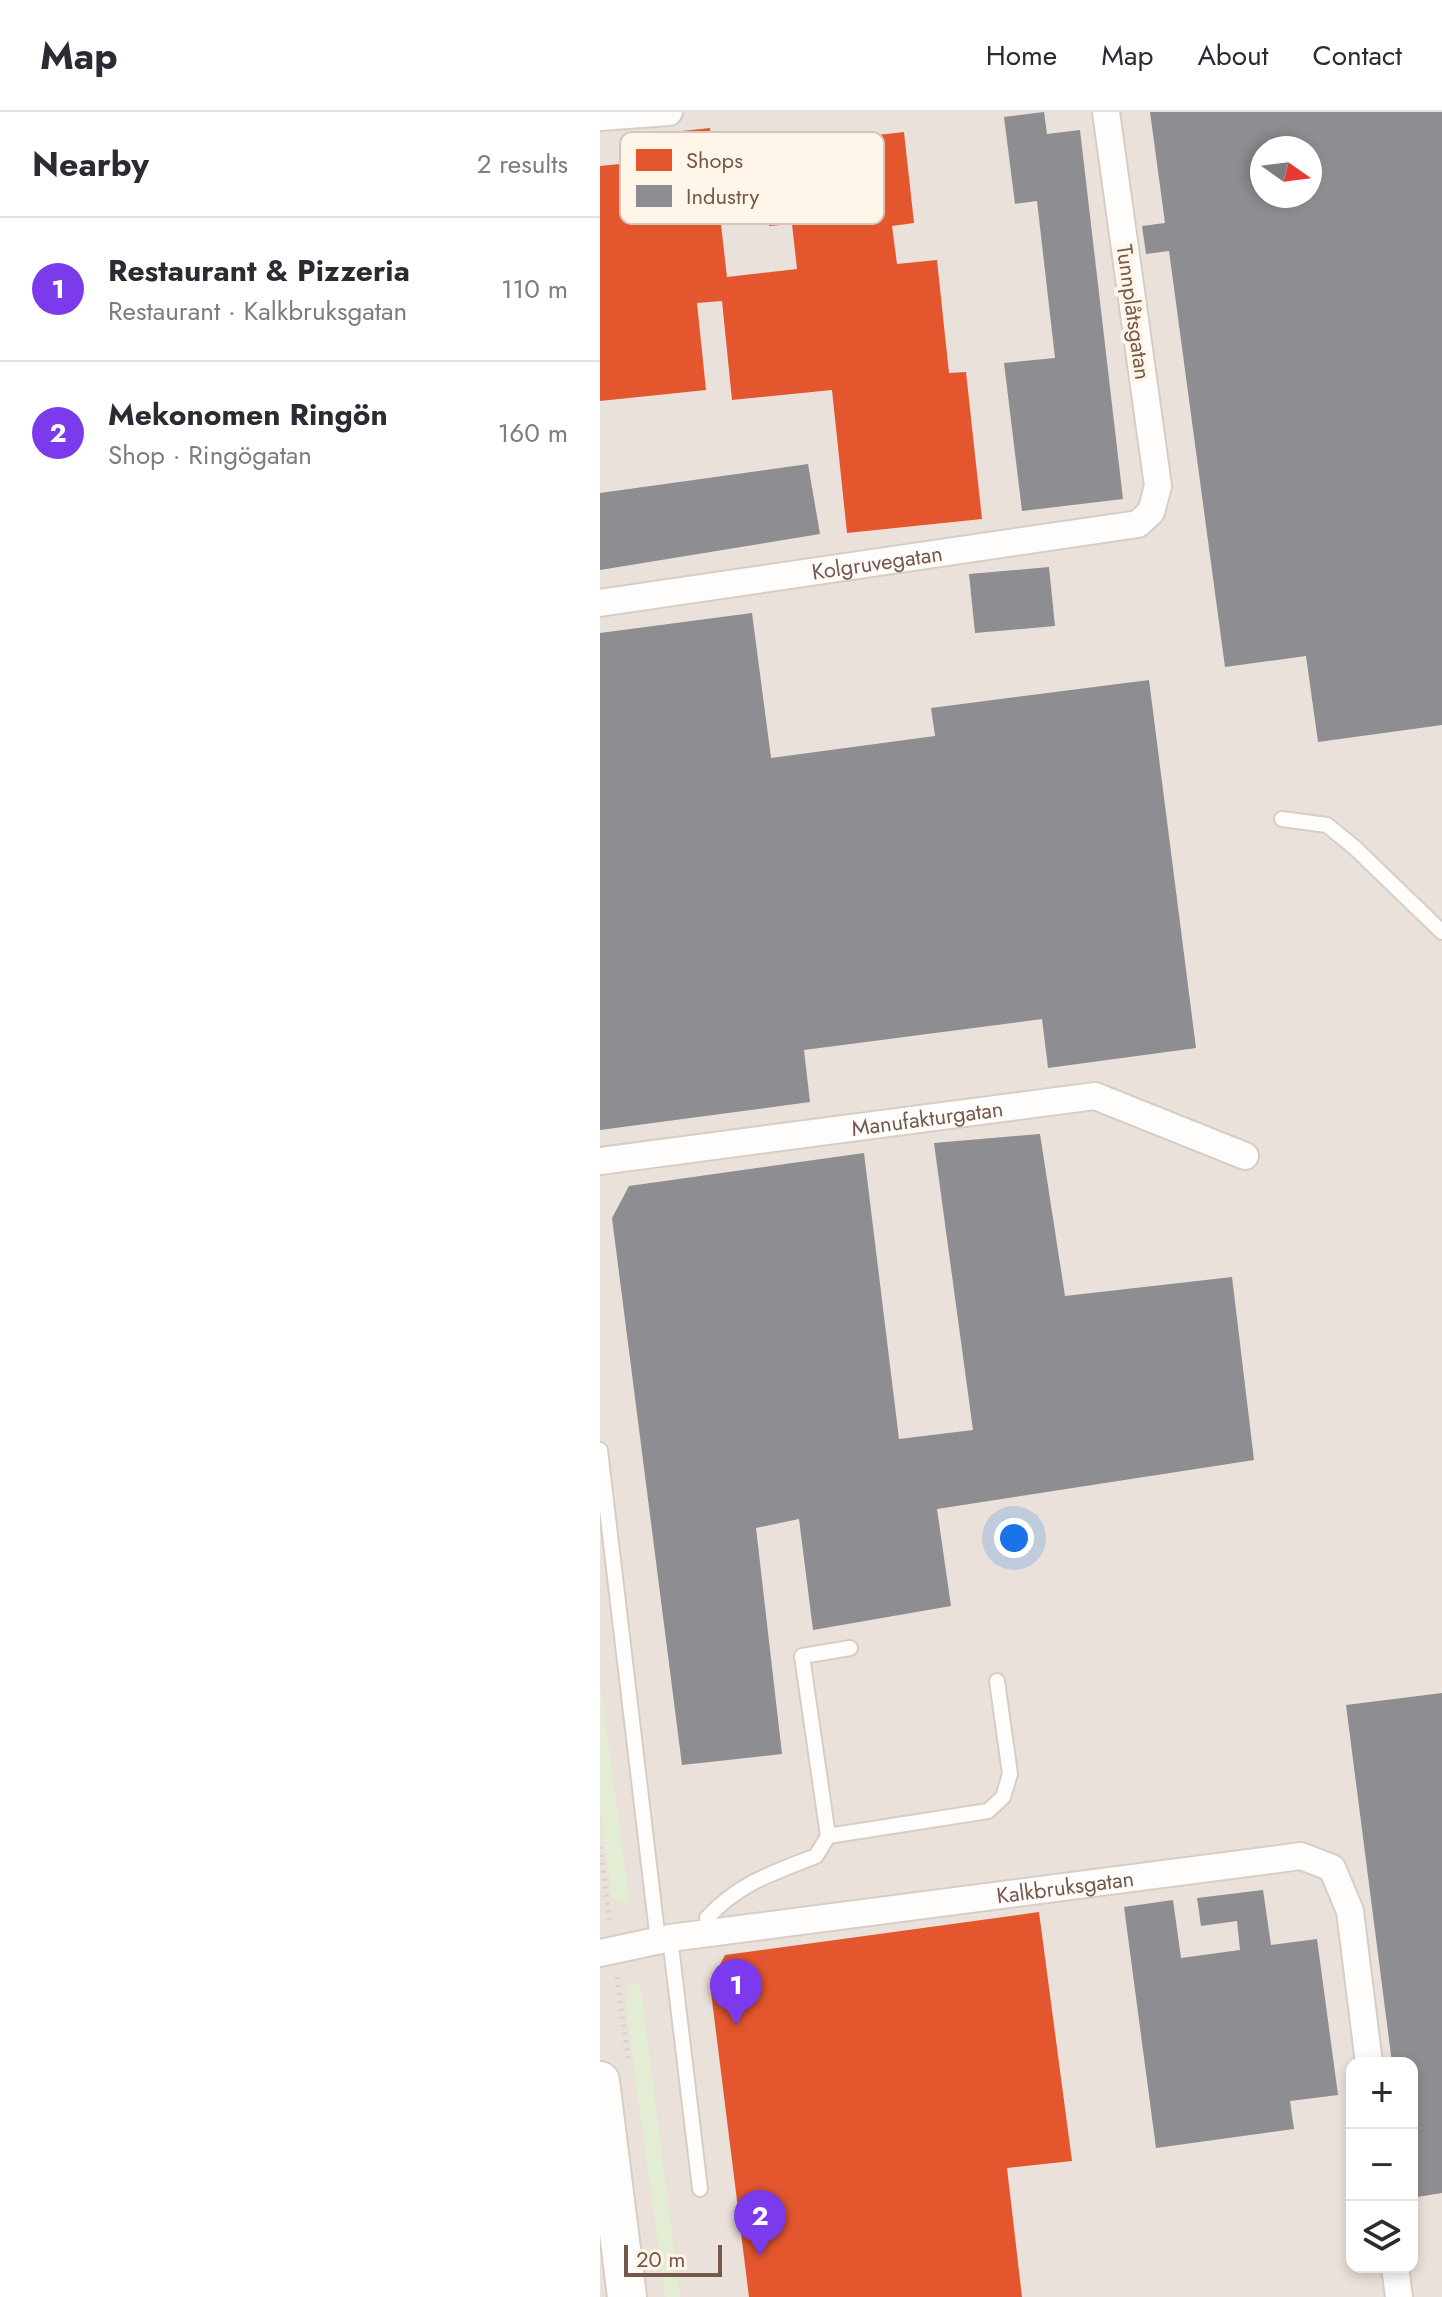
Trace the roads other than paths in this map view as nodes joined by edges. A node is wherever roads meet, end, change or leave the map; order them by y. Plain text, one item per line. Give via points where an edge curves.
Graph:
1 (669, 112) edge
2 (1106, 112) edge
3 (600, 117) edge
4 (1151, 512) joint
5 (600, 603) edge
6 (1282, 819) dead end
7 (1442, 932) edge
8 (1245, 1156) dead end
9 (600, 1161) edge
10 (600, 1450) edge
11 (850, 1648) dead end
12 (997, 1681) dead end
13 (828, 1836) junction
14 (707, 1934) junction
15 (664, 1940) junction
16 (600, 1953) edge
17 (1368, 2057) edge
18 (600, 2081) edge
19 (700, 2189) dead end
20 (1396, 2273) edge
21 (627, 2297) edge
22 (1399, 2297) edge

1 - 3 street
2 - 4 street, Tunnplåtsgatan via 1158,486
4 - 5 street, Kolgruvegatan via 1138,524
6 - 7 lane via 1327,825
8 - 9 street, Manufakturgatan via 1095,1096
10 - 15 lane
11 - 13 lane via 802,1656
12 - 13 lane via 1010,1774 1003,1797 988,1811
13 - 14 lane via 816,1856 763,1876 724,1899 707,1918
14 - 15 street, Kalkbruksgatan
14 - 17 street, Kalkbruksgatan via 1301,1856 1332,1868 1350,1911
15 - 16 street, Kalkbruksgatan
15 - 19 lane
18 - 21 street
20 - 22 street

